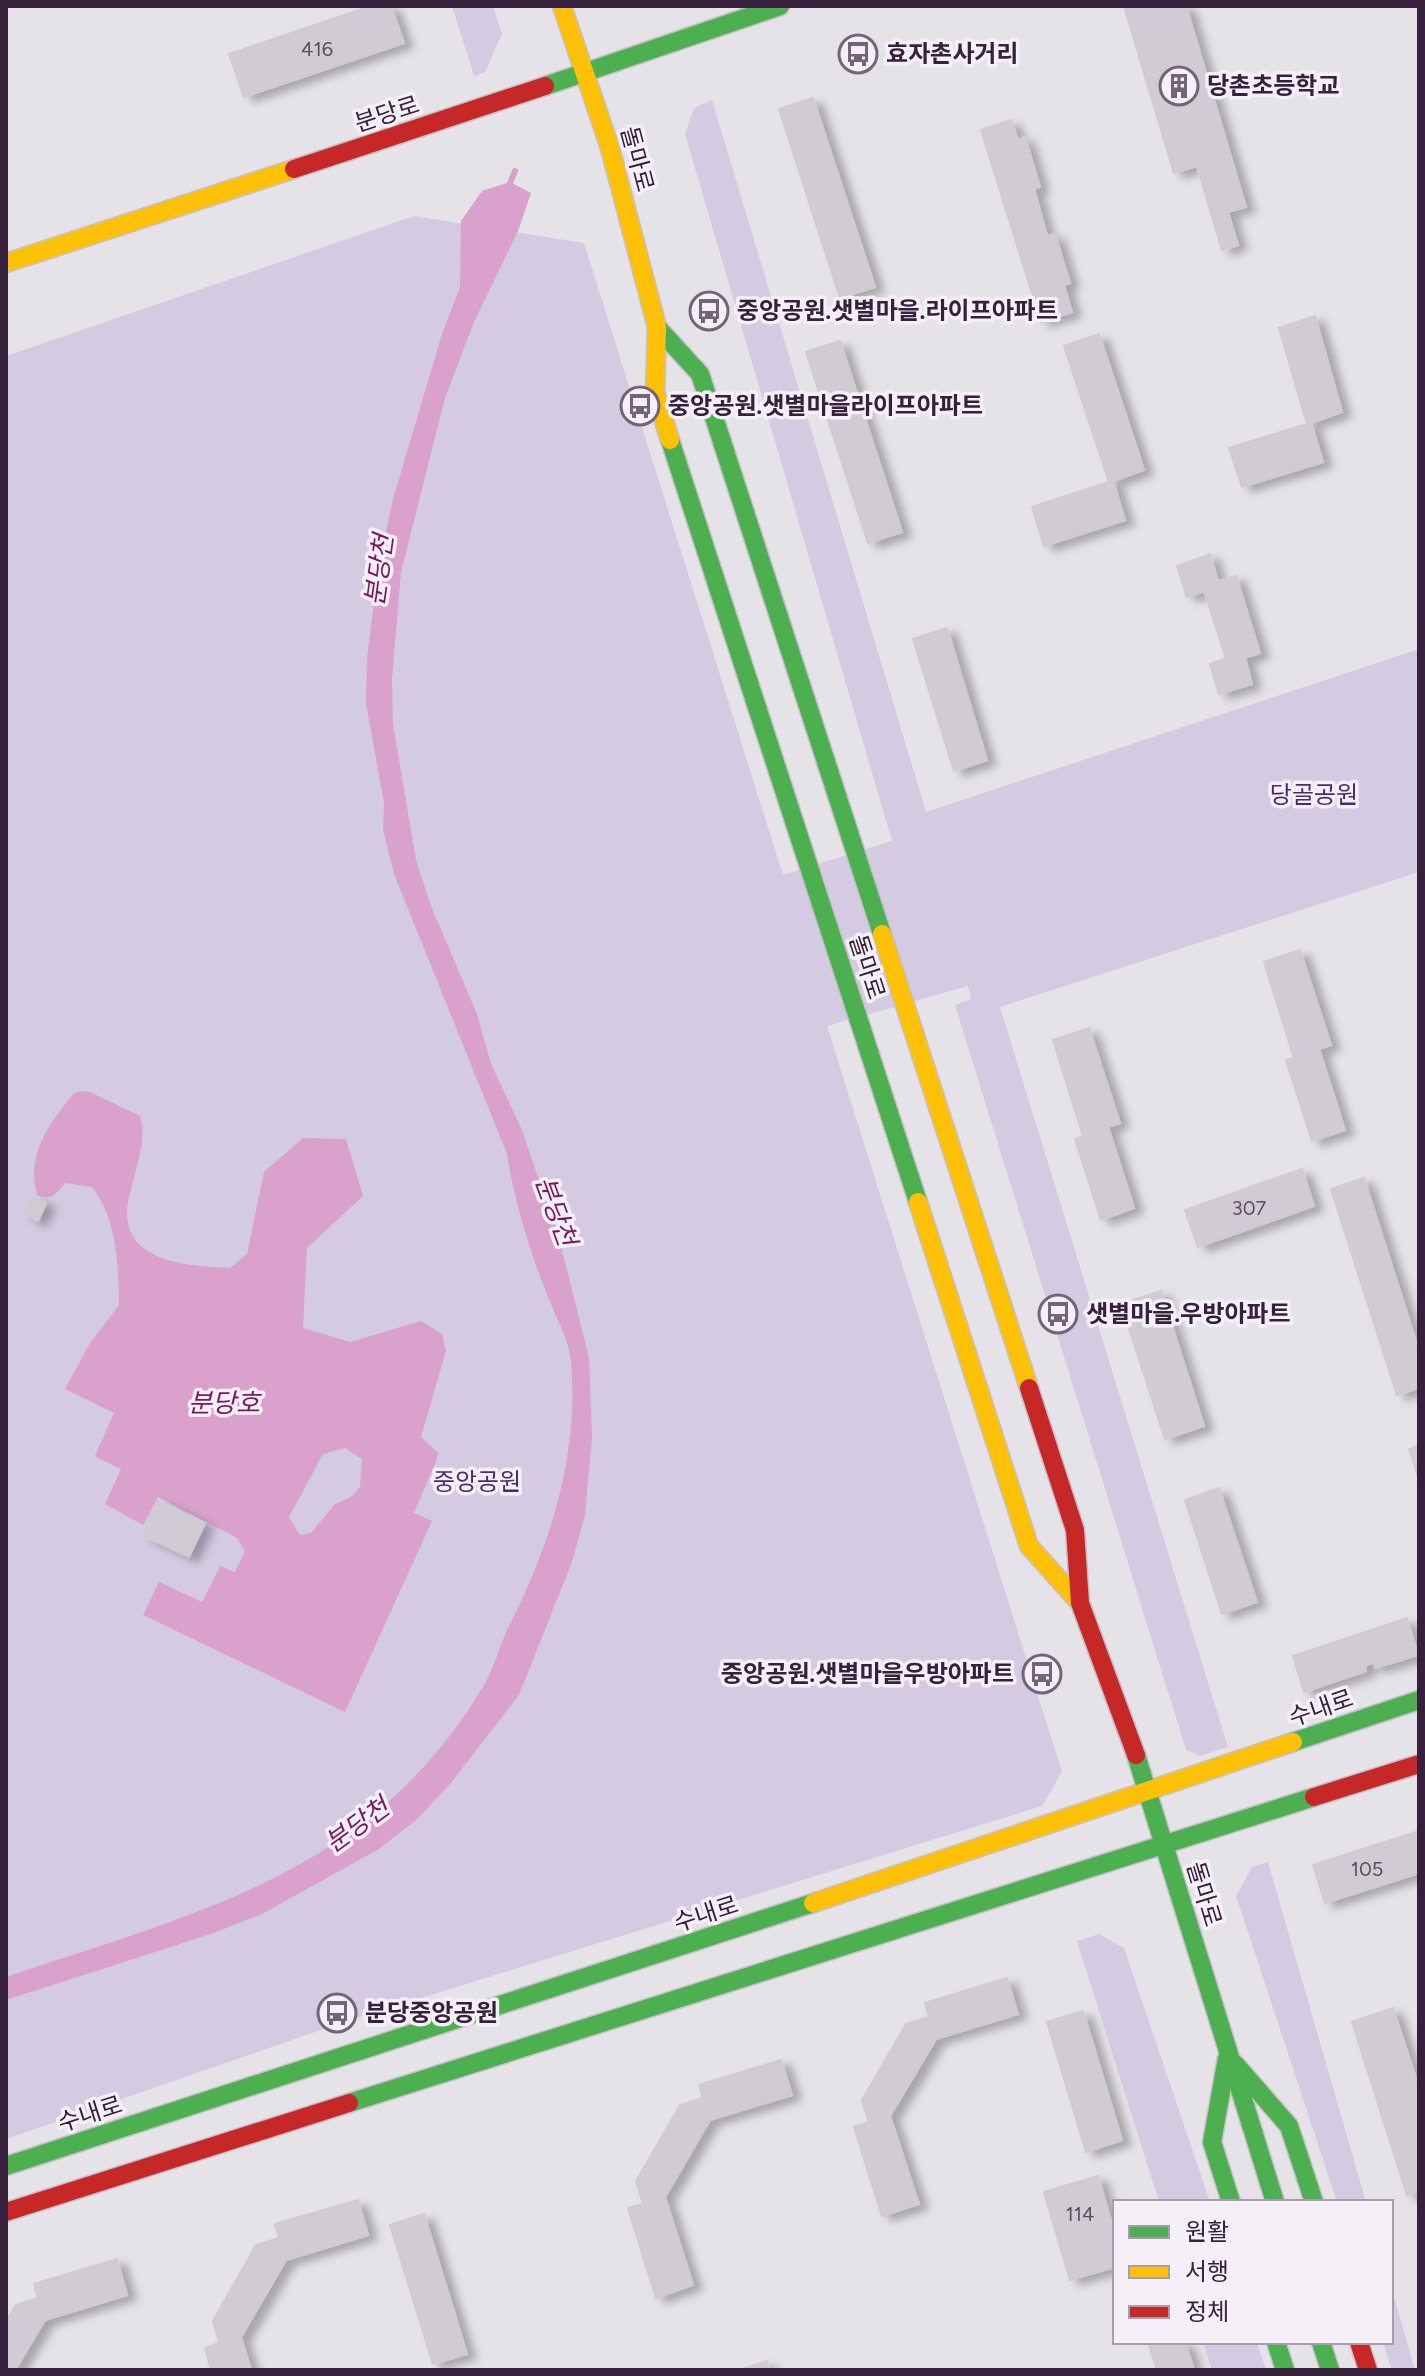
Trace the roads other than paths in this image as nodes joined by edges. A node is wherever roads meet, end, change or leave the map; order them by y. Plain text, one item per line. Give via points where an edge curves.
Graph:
1 (562, 6) edge
2 (780, 6) edge
3 (587, 71) junction
4 (6, 263) edge
5 (657, 327) junction
6 (1080, 1603) junction
7 (1419, 1700) edge
8 (1419, 1764) edge
9 (1149, 1792) junction
10 (1165, 1845) junction
11 (1227, 2055) junction
12 (6, 2166) edge
13 (1230, 2200) edge
14 (1274, 2200) edge
15 (1313, 2200) edge
16 (6, 2212) edge
17 (1277, 2344) edge
18 (1322, 2344) edge
19 (1360, 2344) edge
20 (1285, 2370) edge
21 (1330, 2370) edge
22 (1368, 2370) edge

1 - 3 main road, 돌마로
2 - 3 main road, 분당로
3 - 4 main road, 분당로
3 - 5 main road, 돌마로
5 - 6 main road, 돌마로 via 700,374 1075,1530
5 - 6 main road, 돌마로 via 655,392 1024,1531 1029,1546
6 - 9 main road, 돌마로
7 - 9 main road, 수내로
8 - 10 main road
9 - 10 main road, 돌마로
9 - 12 main road, 수내로
10 - 11 main road, 돌마로
10 - 16 main road
11 - 13 main road via 1212,2142
11 - 14 main road, 돌마로
11 - 15 main road via 1289,2126
17 - 20 main road
18 - 21 main road
19 - 22 main road

